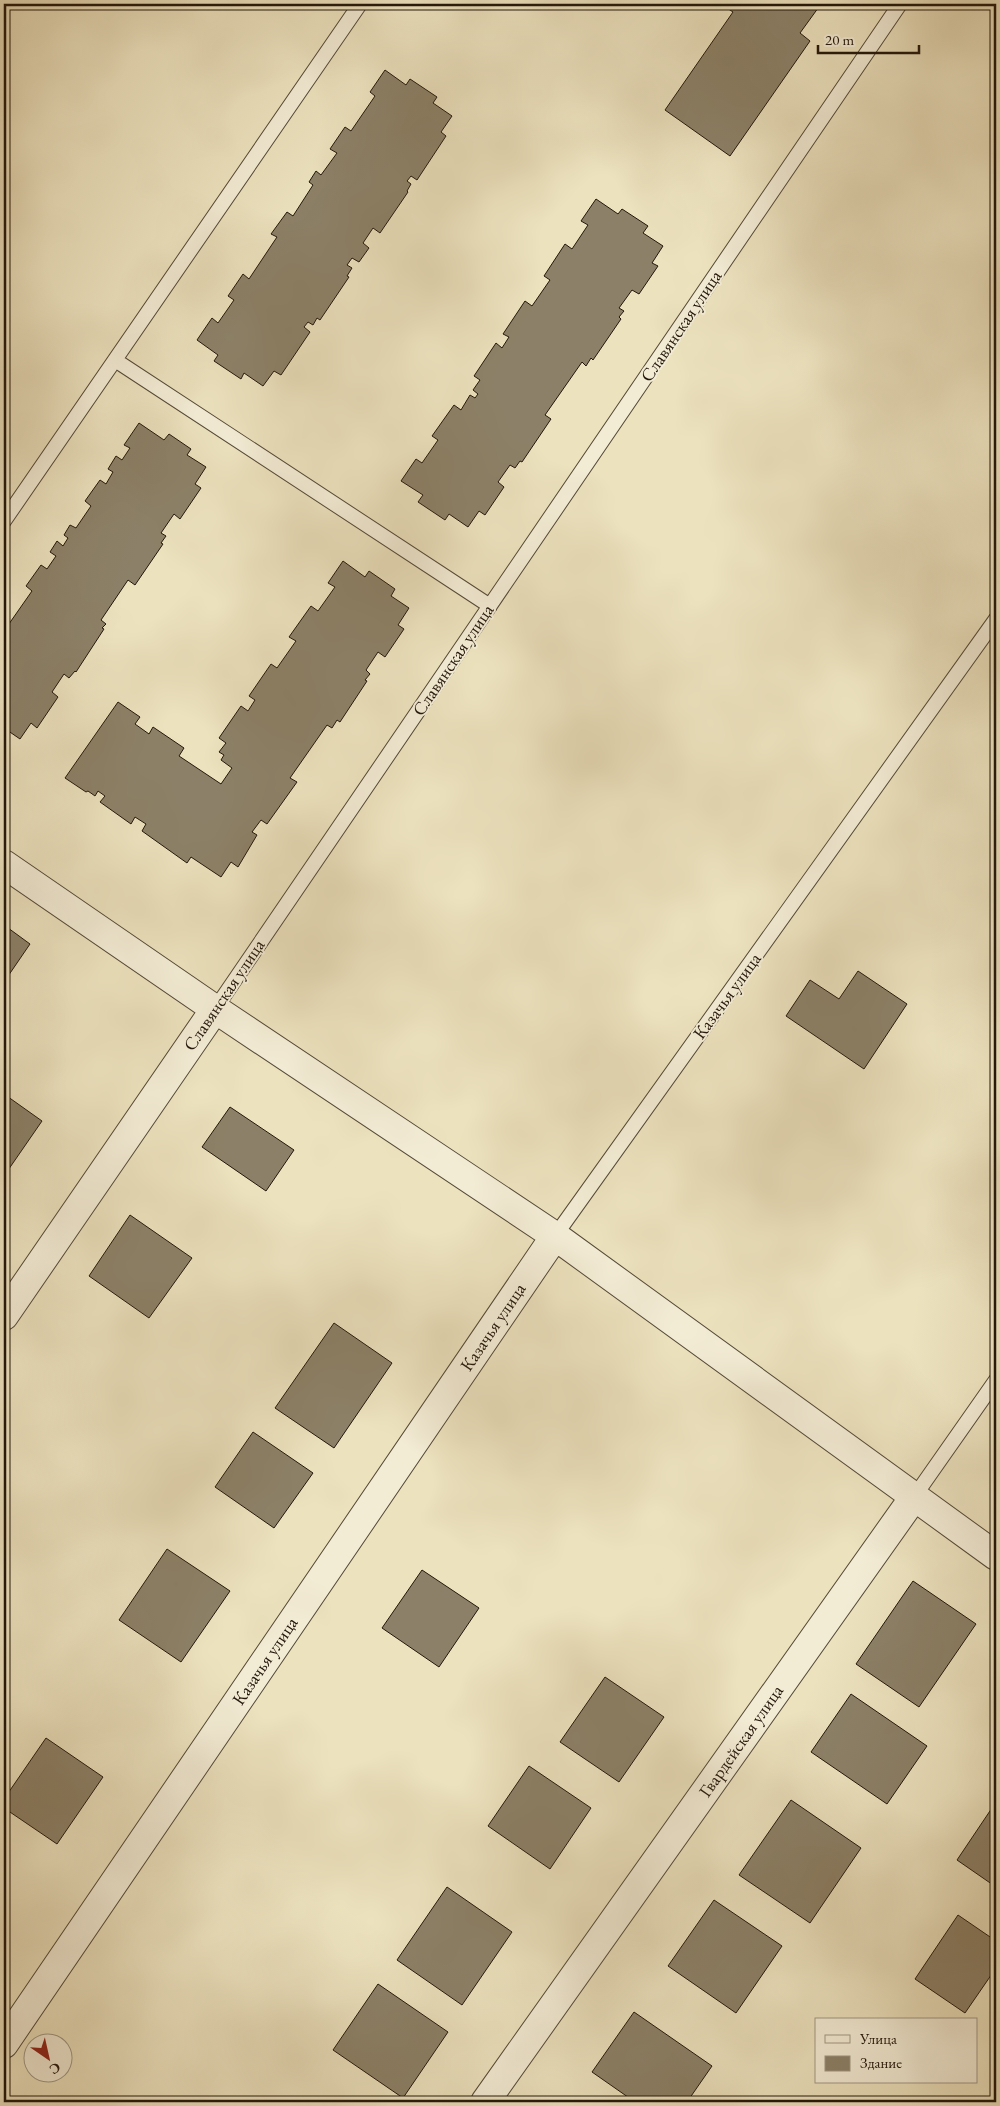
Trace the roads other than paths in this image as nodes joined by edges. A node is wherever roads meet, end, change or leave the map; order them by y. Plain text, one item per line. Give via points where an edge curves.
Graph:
1 (360, 4) edge
2 (900, 4) edge
3 (115, 360) junction
4 (4, 521) edge
5 (490, 606) junction
6 (996, 619) edge
7 (4, 864) edge
8 (215, 1009) junction
9 (555, 1236) junction
10 (4, 1316) edge
11 (996, 1380) edge
12 (914, 1496) junction
13 (996, 1556) edge
14 (4, 2044) edge
15 (485, 2102) edge

1 - 3 lane
2 - 5 lane, Славянская улица
3 - 4 lane
3 - 5 lane
5 - 8 lane, Славянская улица
6 - 9 lane, Казачья улица
7 - 8 street
8 - 9 street
8 - 10 street, Славянская улица
9 - 12 street
9 - 14 street, Казачья улица
11 - 12 lane, Гвардейская улица
12 - 13 street
12 - 15 street, Гвардейская улица

